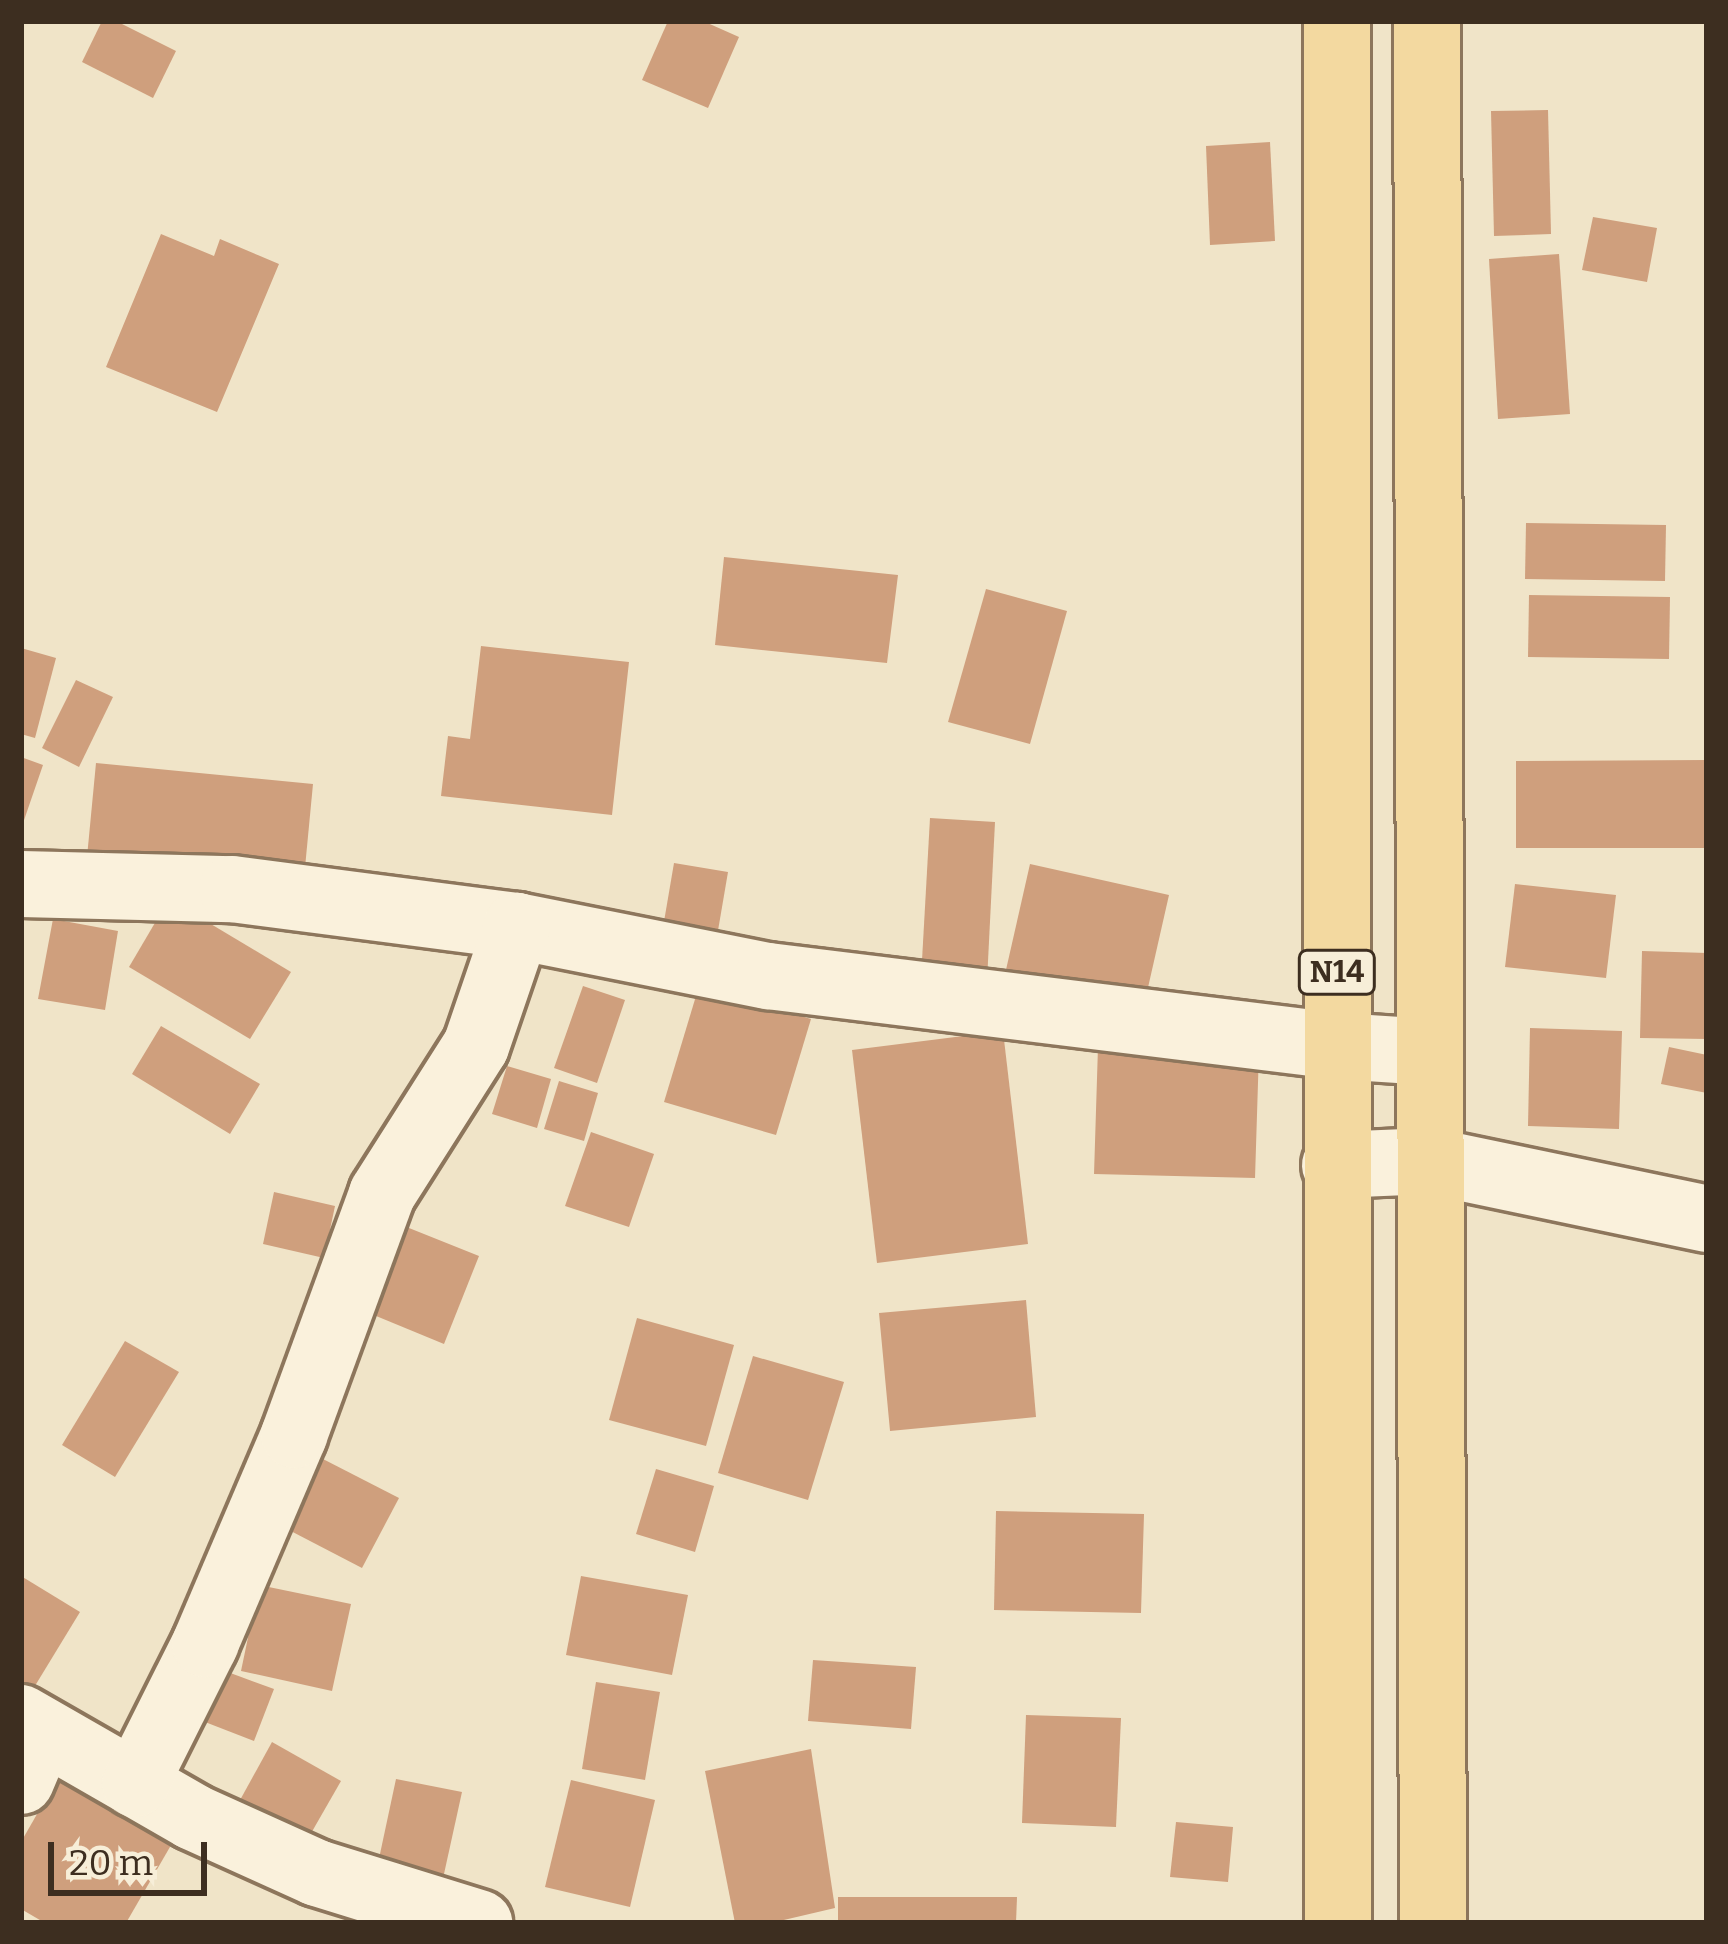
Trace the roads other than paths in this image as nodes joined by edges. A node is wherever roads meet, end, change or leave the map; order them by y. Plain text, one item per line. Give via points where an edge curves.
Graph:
1 (1337, 21) edge
2 (1427, 21) edge
3 (21, 884) edge
4 (517, 926) junction
5 (1336, 1046) junction
6 (1430, 1052) junction
7 (1430, 1161) junction
8 (1335, 1165) junction
9 (1707, 1219) edge
10 (28, 1743) edge
11 (135, 1784) junction
12 (479, 1923) edge
13 (1338, 1923) edge
14 (1433, 1923) edge

1 - 5 main road, N14
2 - 6 main road
3 - 4 street via 232,889
4 - 5 street via 768,976
4 - 11 street via 476,1046 382,1193 294,1435
5 - 6 street
5 - 8 main road, N14
6 - 7 main road
7 - 8 street
7 - 9 street
7 - 14 main road
8 - 13 main road, N14
10 - 11 street
11 - 12 street via 317,1873

